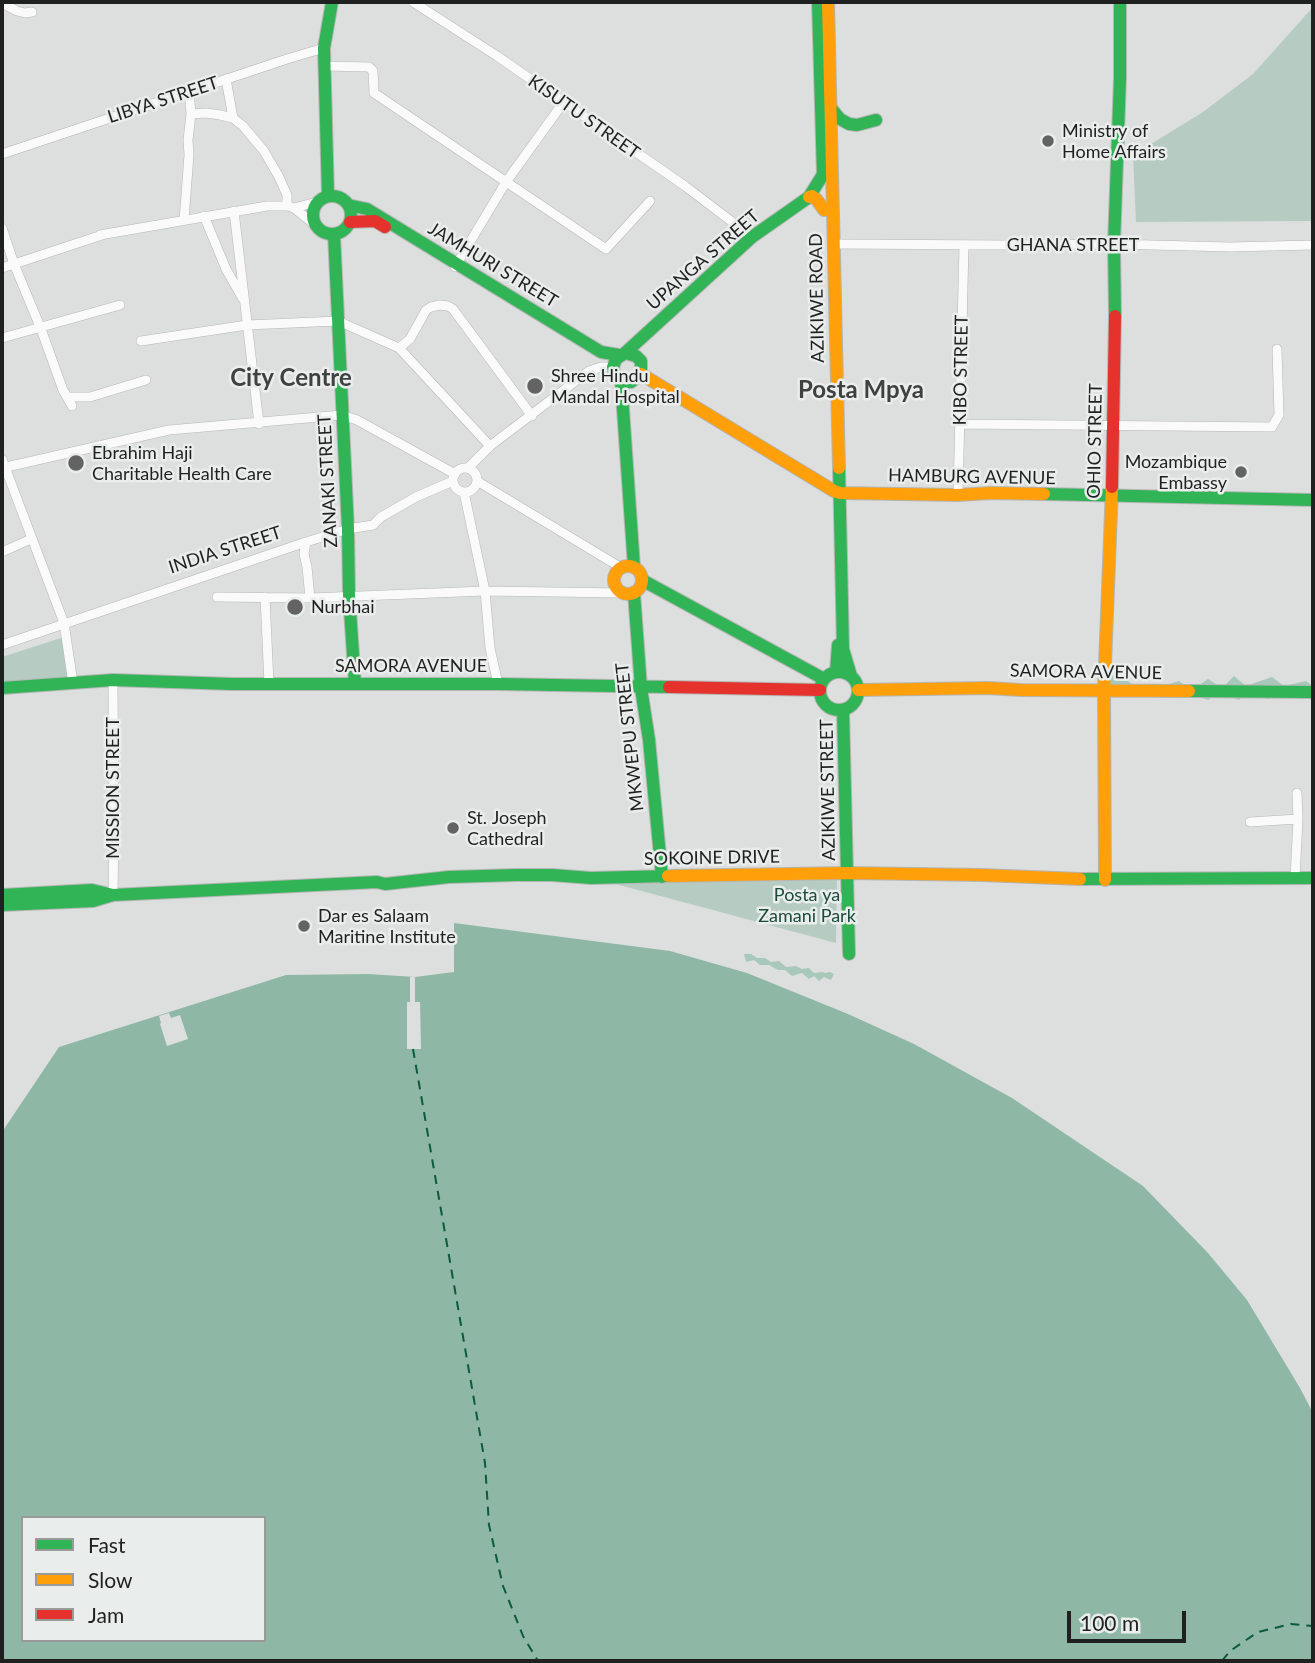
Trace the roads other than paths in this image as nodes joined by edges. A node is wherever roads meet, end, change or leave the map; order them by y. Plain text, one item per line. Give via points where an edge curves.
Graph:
1 (332, 2) edge
2 (413, 2) edge
3 (818, 2) edge
4 (828, 2) edge
5 (1120, 2) edge
6 (2, 3) edge
7 (32, 12) dead end
8 (324, 48) junction
9 (325, 66) junction
10 (226, 79) junction
11 (189, 91) junction
12 (563, 103) junction
13 (830, 107) junction
14 (191, 114) junction
15 (233, 118) junction
16 (876, 120) dead end
17 (2, 154) edge
18 (827, 168) junction
19 (506, 182) junction
20 (808, 197) junction
21 (322, 199) junction
22 (650, 201) dead end
23 (348, 205) junction
24 (290, 207) junction
25 (824, 210) junction
26 (234, 211) junction
27 (204, 216) junction
28 (184, 220) junction
29 (350, 222) junction
30 (314, 224) junction
31 (2, 228) edge
32 (334, 234) junction
33 (752, 237) junction
34 (834, 244) junction
35 (1114, 244) junction
36 (964, 245) junction
37 (1313, 245) edge
38 (13, 264) junction
39 (456, 265) junction
40 (2, 268) edge
41 (245, 304) junction
42 (120, 305) dead end
43 (338, 321) junction
44 (247, 325) junction
45 (40, 327) junction
46 (2, 338) edge
47 (141, 341) dead end
48 (399, 348) junction
49 (1278, 349) dead end
50 (621, 359) junction
51 (641, 374) junction
52 (146, 380) dead end
53 (621, 380) junction
54 (67, 397) junction
55 (72, 406) dead end
56 (342, 415) junction
57 (532, 416) junction
58 (259, 424) junction
59 (960, 424) junction
60 (1113, 426) junction
61 (490, 446) junction
62 (3, 465) edge
63 (468, 468) junction
64 (454, 477) junction
65 (477, 481) junction
66 (464, 492) junction
67 (837, 492) junction
68 (958, 495) junction
69 (1112, 497) junction
70 (1313, 500) edge
71 (348, 529) junction
72 (31, 538) junction
73 (306, 542) junction
74 (2, 552) edge
75 (620, 567) junction
76 (634, 567) junction
77 (642, 580) junction
78 (485, 591) junction
79 (628, 593) junction
80 (349, 595) junction
81 (217, 597) dead end
82 (265, 597) junction
83 (310, 598) junction
84 (64, 623) junction
85 (2, 645) edge
86 (851, 676) junction
87 (827, 680) junction
88 (113, 681) junction
89 (73, 683) junction
90 (269, 684) junction
91 (355, 684) junction
92 (498, 684) junction
93 (2, 688) edge
94 (641, 688) junction
95 (858, 690) junction
96 (1104, 690) junction
97 (1313, 692) edge
98 (844, 710) junction
99 (1297, 793) dead end
100 (1298, 819) junction
101 (1250, 822) dead end
102 (847, 873) junction
103 (662, 877) junction
104 (1296, 878) junction
105 (1313, 878) edge
106 (1105, 880) junction
107 (2, 895) edge
108 (113, 895) junction
109 (2, 905) edge
110 (849, 954) dead end

1 - 8 street
2 - 12 street, KISUTU STREET
3 - 18 street, AZIKIWE ROAD
4 - 13 street, AZIKIWE ROAD
5 - 35 street, OHIO STREET
6 - 7 street
8 - 9 street
8 - 10 street, LIBYA STREET
9 - 19 street via 369,66 374,93
9 - 21 street
10 - 11 street, LIBYA STREET
10 - 15 street
11 - 14 street
11 - 17 street, LIBYA STREET
12 - 19 street
12 - 33 street, KISUTU STREET
13 - 16 street via 849,124
13 - 18 street, AZIKIWE ROAD
14 - 15 street
14 - 28 street
15 - 24 street via 271,161
18 - 20 street, UPANGA STREET
18 - 25 street, AZIKIWE ROAD
18 - 34 street, AZIKIWE ROAD
19 - 22 street via 606,249
19 - 39 street
20 - 25 street
20 - 33 street, UPANGA STREET
21 - 23 street via 340,197
21 - 24 street
21 - 30 street via 312,213
23 - 29 street
23 - 39 street, JAMHURI STREET via 367,209
24 - 26 street
24 - 30 street
25 - 67 street, AZIKIWE ROAD
26 - 27 street
26 - 41 street
27 - 28 street
27 - 41 street
28 - 38 street via 103,234
29 - 32 street
29 - 39 street, JAMHURI STREET via 374,221
30 - 32 street
31 - 38 street
32 - 43 street, ZANAKI STREET
33 - 50 street, UPANGA STREET
34 - 36 street, GHANA STREET
34 - 67 street, AZIKIWE ROAD
35 - 36 street, GHANA STREET
35 - 37 street, GHANA STREET
35 - 60 street, OHIO STREET
36 - 59 street, KIBO STREET
38 - 40 street
38 - 45 street
39 - 50 street, JAMHURI STREET via 600,358
41 - 44 street
42 - 45 street
43 - 44 street
43 - 48 street
43 - 56 street, ZANAKI STREET
44 - 47 street
44 - 58 street
45 - 46 street
45 - 54 street
48 - 57 street via 411,340 426,310 448,306
48 - 61 street
49 - 60 street via 1279,415 1272,427
50 - 51 street via 641,361
50 - 53 street via 614,374
50 - 57 street via 589,372
51 - 53 street via 632,382
51 - 67 street
52 - 54 street via 90,397
53 - 76 street
54 - 55 street
56 - 58 street
56 - 64 street
56 - 71 street, ZANAKI STREET
57 - 61 street
58 - 62 street via 169,430
59 - 60 street
59 - 68 street, KIBO STREET
60 - 69 street, OHIO STREET
61 - 63 street
62 - 72 street
63 - 64 street
63 - 65 street
64 - 66 street via 456,487
64 - 71 street, INDIA STREET via 373,525
65 - 66 street
65 - 75 street
66 - 78 street
67 - 68 street, HAMBURG AVENUE
67 - 86 street, AZIKIWE ROAD via 843,649
67 - 87 street, AZIKIWE ROAD via 839,653
68 - 69 street, HAMBURG AVENUE
69 - 70 street, HAMBURG AVENUE
69 - 96 street, OHIO STREET
71 - 73 street, INDIA STREET
71 - 80 street, ZANAKI STREET
72 - 74 street
72 - 84 street
73 - 83 street via 303,554
73 - 84 street, INDIA STREET
75 - 76 street
75 - 79 street, MKWEPU STREET via 615,587
76 - 77 street
77 - 79 street via 640,588
77 - 87 street
78 - 79 street
78 - 80 street
78 - 92 street
79 - 94 street, MKWEPU STREET
80 - 83 street
80 - 91 street, ZANAKI STREET
81 - 82 street
82 - 83 street
82 - 90 street
84 - 85 street, INDIA STREET
84 - 89 street
86 - 87 street via 841,672
86 - 95 street
87 - 94 street, SAMORA AVENUE
87 - 98 street via 821,697 829,707
88 - 89 street, SAMORA AVENUE
88 - 90 street, SAMORA AVENUE
88 - 108 street, MISSION STREET
89 - 93 street, SAMORA AVENUE
90 - 91 street, SAMORA AVENUE
91 - 92 street, SAMORA AVENUE
92 - 94 street, SAMORA AVENUE
94 - 103 street, MKWEPU STREET
95 - 96 street, SAMORA AVENUE
95 - 98 street via 856,701
96 - 97 street, SAMORA AVENUE
96 - 106 street, OHIO STREET
98 - 102 street, AZIKIWE STREET
99 - 100 street
100 - 101 street
100 - 104 street
102 - 103 street, SOKOINE DRIVE
102 - 106 street, SOKOINE DRIVE
102 - 110 street, AZIKIWE STREET
103 - 108 street, SOKOINE DRIVE via 449,877 385,884
104 - 105 street, SOKOINE DRIVE
104 - 106 street, SOKOINE DRIVE
107 - 108 street, SOKOINE DRIVE via 92,890
108 - 109 street, SOKOINE DRIVE via 93,901

